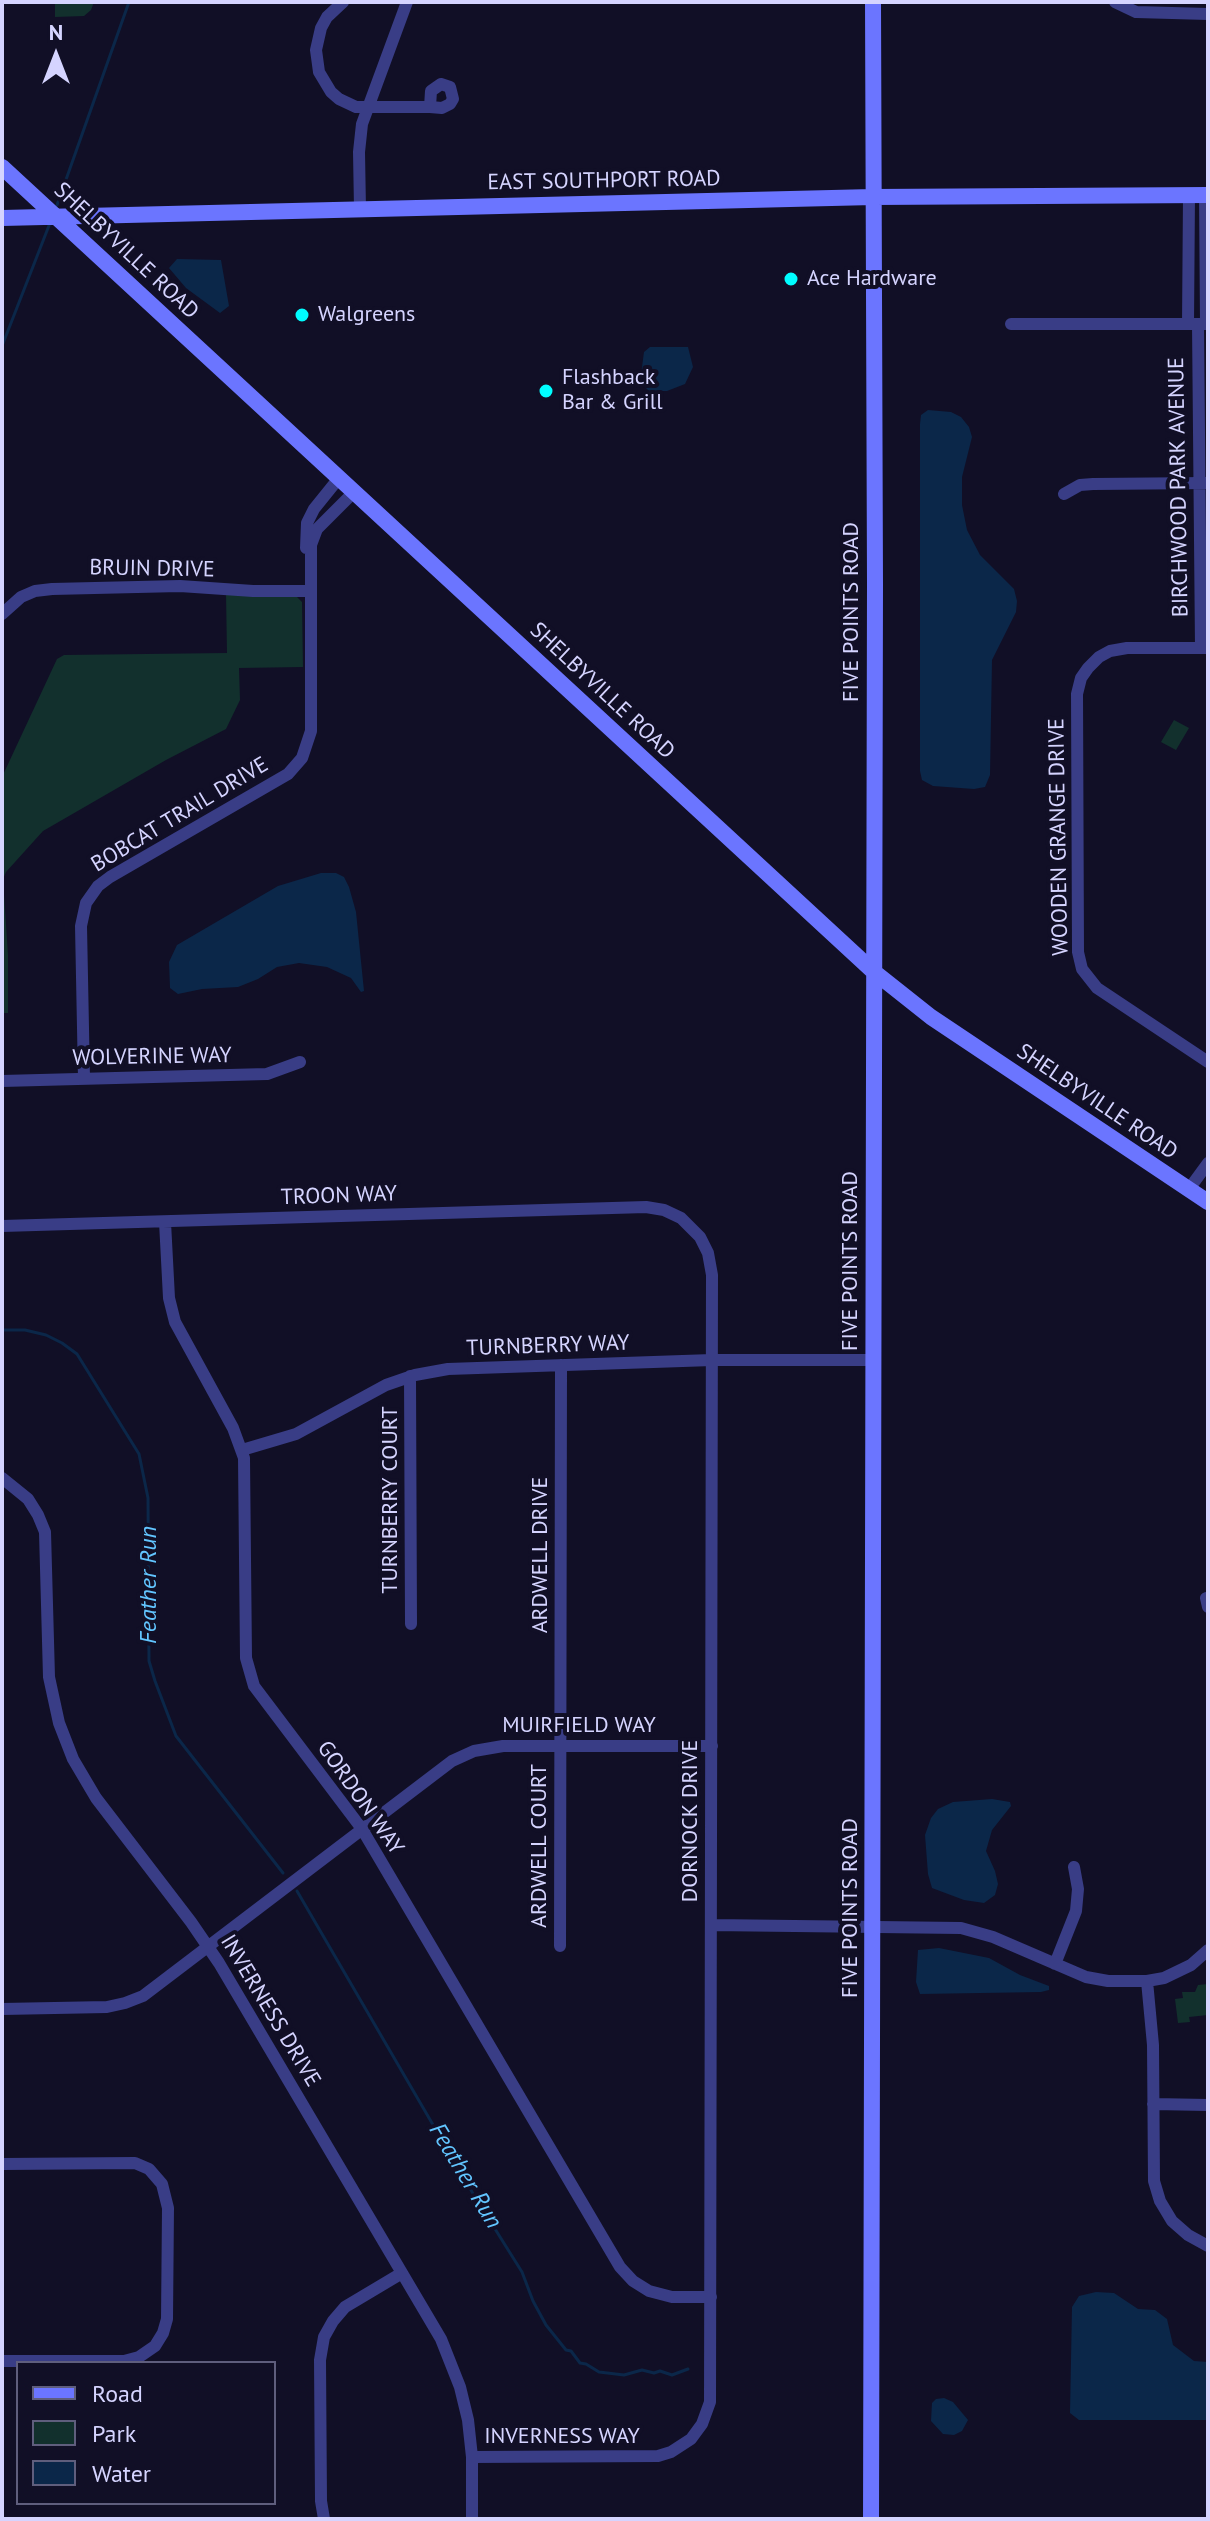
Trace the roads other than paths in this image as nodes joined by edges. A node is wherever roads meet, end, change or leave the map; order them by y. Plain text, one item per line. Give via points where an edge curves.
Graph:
1 (343, 2) edge
2 (407, 2) edge
3 (873, 2) edge
4 (1115, 2) edge
5 (1208, 14) edge
6 (430, 107) dead end
7 (367, 108) junction
8 (2, 167) edge
9 (1201, 195) edge
10 (873, 197) junction
11 (360, 209) junction
12 (56, 217) junction
13 (2, 218) edge
14 (1011, 324) dead end
15 (1200, 324) edge
16 (339, 478) junction
17 (1203, 483) edge
18 (354, 492) junction
19 (1064, 494) dead end
20 (310, 591) junction
21 (2, 614) edge
22 (1205, 648) edge
23 (873, 971) junction
24 (300, 1062) dead end
25 (1208, 1062) edge
26 (84, 1079) junction
27 (2, 1081) edge
28 (1208, 1163) edge
29 (1189, 1189) junction
30 (1206, 1198) edge
31 (677, 1216) joint
32 (165, 1222) junction
33 (2, 1226) edge
34 (712, 1360) junction
35 (874, 1360) junction
36 (561, 1365) junction
37 (410, 1376) junction
38 (242, 1450) junction
39 (2, 1478) edge
40 (411, 1624) dead end
41 (560, 1746) junction
42 (712, 1746) junction
43 (362, 1829) junction
44 (1074, 1867) dead end
45 (711, 1925) junction
46 (873, 1926) junction
47 (208, 1946) junction
48 (560, 1946) dead end
49 (1208, 1950) edge
50 (1055, 1964) junction
51 (1147, 1981) junction
52 (2, 2009) edge
53 (1153, 2104) junction
54 (1208, 2105) edge
55 (2, 2164) edge
56 (1208, 2246) edge
57 (402, 2273) junction
58 (711, 2297) junction
59 (2, 2361) edge
60 (694, 2435) joint
61 (472, 2457) junction
62 (324, 2519) edge
63 (472, 2519) edge
64 (871, 2519) edge

1 - 7 street via 321,28 316,62 339,99
2 - 7 street
3 - 10 main road, FIVE POINTS ROAD
4 - 5 street via 1136,12
6 - 7 street
7 - 11 street via 359,145
8 - 12 main road, SHELBYVILLE ROAD
9 - 10 main road, EAST SOUTHPORT ROAD
9 - 15 street, BIRCHWOOD PARK AVENUE
10 - 11 main road, EAST SOUTHPORT ROAD
10 - 23 main road, FIVE POINTS ROAD
11 - 12 main road, EAST SOUTHPORT ROAD
12 - 13 main road, EAST SOUTHPORT ROAD
12 - 16 main road, SHELBYVILLE ROAD
14 - 15 street
15 - 17 street, BIRCHWOOD PARK AVENUE
16 - 18 main road, SHELBYVILLE ROAD
16 - 20 street, BOBCAT TRAIL DRIVE via 307,523
17 - 19 street via 1080,485
17 - 22 street, BIRCHWOOD PARK AVENUE
18 - 20 street, BOBCAT TRAIL DRIVE via 317,529 311,545
18 - 23 main road, SHELBYVILLE ROAD
20 - 21 street, BRUIN DRIVE via 52,589 21,597
20 - 26 street, BOBCAT TRAIL DRIVE via 311,731 302,758 288,774 110,877 86,903 81,926
22 - 25 street, WOODEN GRANGE DRIVE via 1116,650 1093,662 1081,678 1078,952 1082,969 1097,988
23 - 29 main road, SHELBYVILLE ROAD via 944,1026
23 - 35 main road, FIVE POINTS ROAD
24 - 26 street, WOLVERINE WAY via 267,1074
26 - 27 street, WOLVERINE WAY
28 - 29 street
29 - 30 main road, SHELBYVILLE ROAD
31 - 32 street, TROON WAY via 641,1207
31 - 34 street, DORNOCK DRIVE via 700,1237 710,1258
32 - 33 street, TROON WAY
32 - 38 street, GORDON WAY via 175,1322
34 - 35 street, TURNBERRY WAY
34 - 36 street, TURNBERRY WAY
34 - 42 street, DORNOCK DRIVE
35 - 46 main road, FIVE POINTS ROAD
36 - 37 street, TURNBERRY WAY via 448,1369
36 - 41 street, ARDWELL DRIVE
37 - 38 street, TURNBERRY WAY via 296,1434
37 - 40 street, TURNBERRY COURT
38 - 43 street, GORDON WAY via 249,1674
39 - 47 street, INVERNESS DRIVE via 28,1499 43,1528 48,1667 66,1742 96,1798
41 - 42 street, MUIRFIELD WAY
41 - 43 street, MUIRFIELD WAY via 474,1751 452,1761
41 - 48 street, ARDWELL COURT
42 - 45 street, DORNOCK DRIVE
43 - 47 street, MUIRFIELD WAY
43 - 58 street, GORDON WAY via 620,2267 649,2291
44 - 50 street via 1076,1911
45 - 46 street
45 - 58 street, DORNOCK DRIVE
46 - 50 street via 974,1930
46 - 64 main road, FIVE POINTS ROAD
47 - 52 street, MUIRFIELD WAY via 151,1991 125,2003
47 - 57 street, INVERNESS DRIVE
49 - 51 street via 1181,1971
50 - 51 street via 1101,1980
51 - 53 street
53 - 54 street
53 - 56 street via 1154,2181 1162,2206 1174,2223
55 - 59 street via 126,2162 159,2180 167,2198 168,2314 155,2346 124,2361
57 - 61 street, INVERNESS DRIVE via 454,2370
57 - 62 street via 345,2307 324,2337
58 - 60 street, DORNOCK DRIVE via 710,2402
60 - 61 street, INVERNESS WAY via 671,2452 649,2458
61 - 63 street, INVERNESS DRIVE

